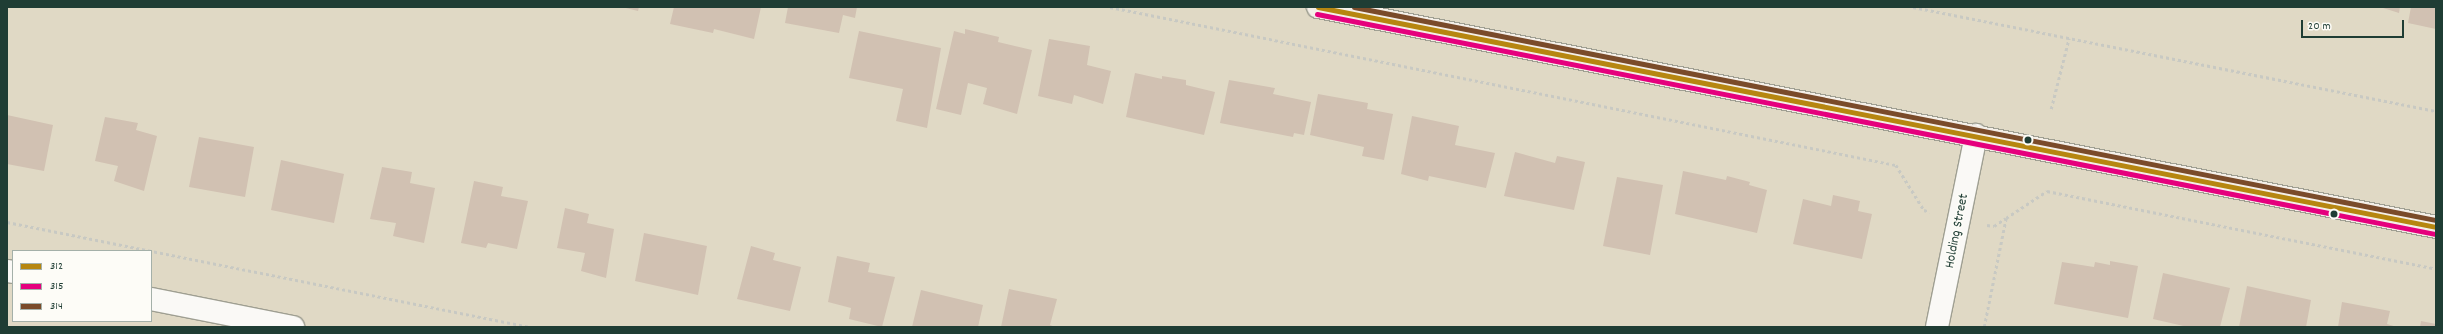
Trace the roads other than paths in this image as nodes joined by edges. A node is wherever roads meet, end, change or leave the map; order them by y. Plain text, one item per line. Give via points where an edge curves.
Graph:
1 (1318, 7) edge
2 (1976, 135) junction
3 (2436, 227) edge
4 (152, 299) edge
5 (293, 327) edge
6 (1937, 327) edge

1 - 2 main road
2 - 3 main road
2 - 6 street, Holding Street
4 - 5 street

